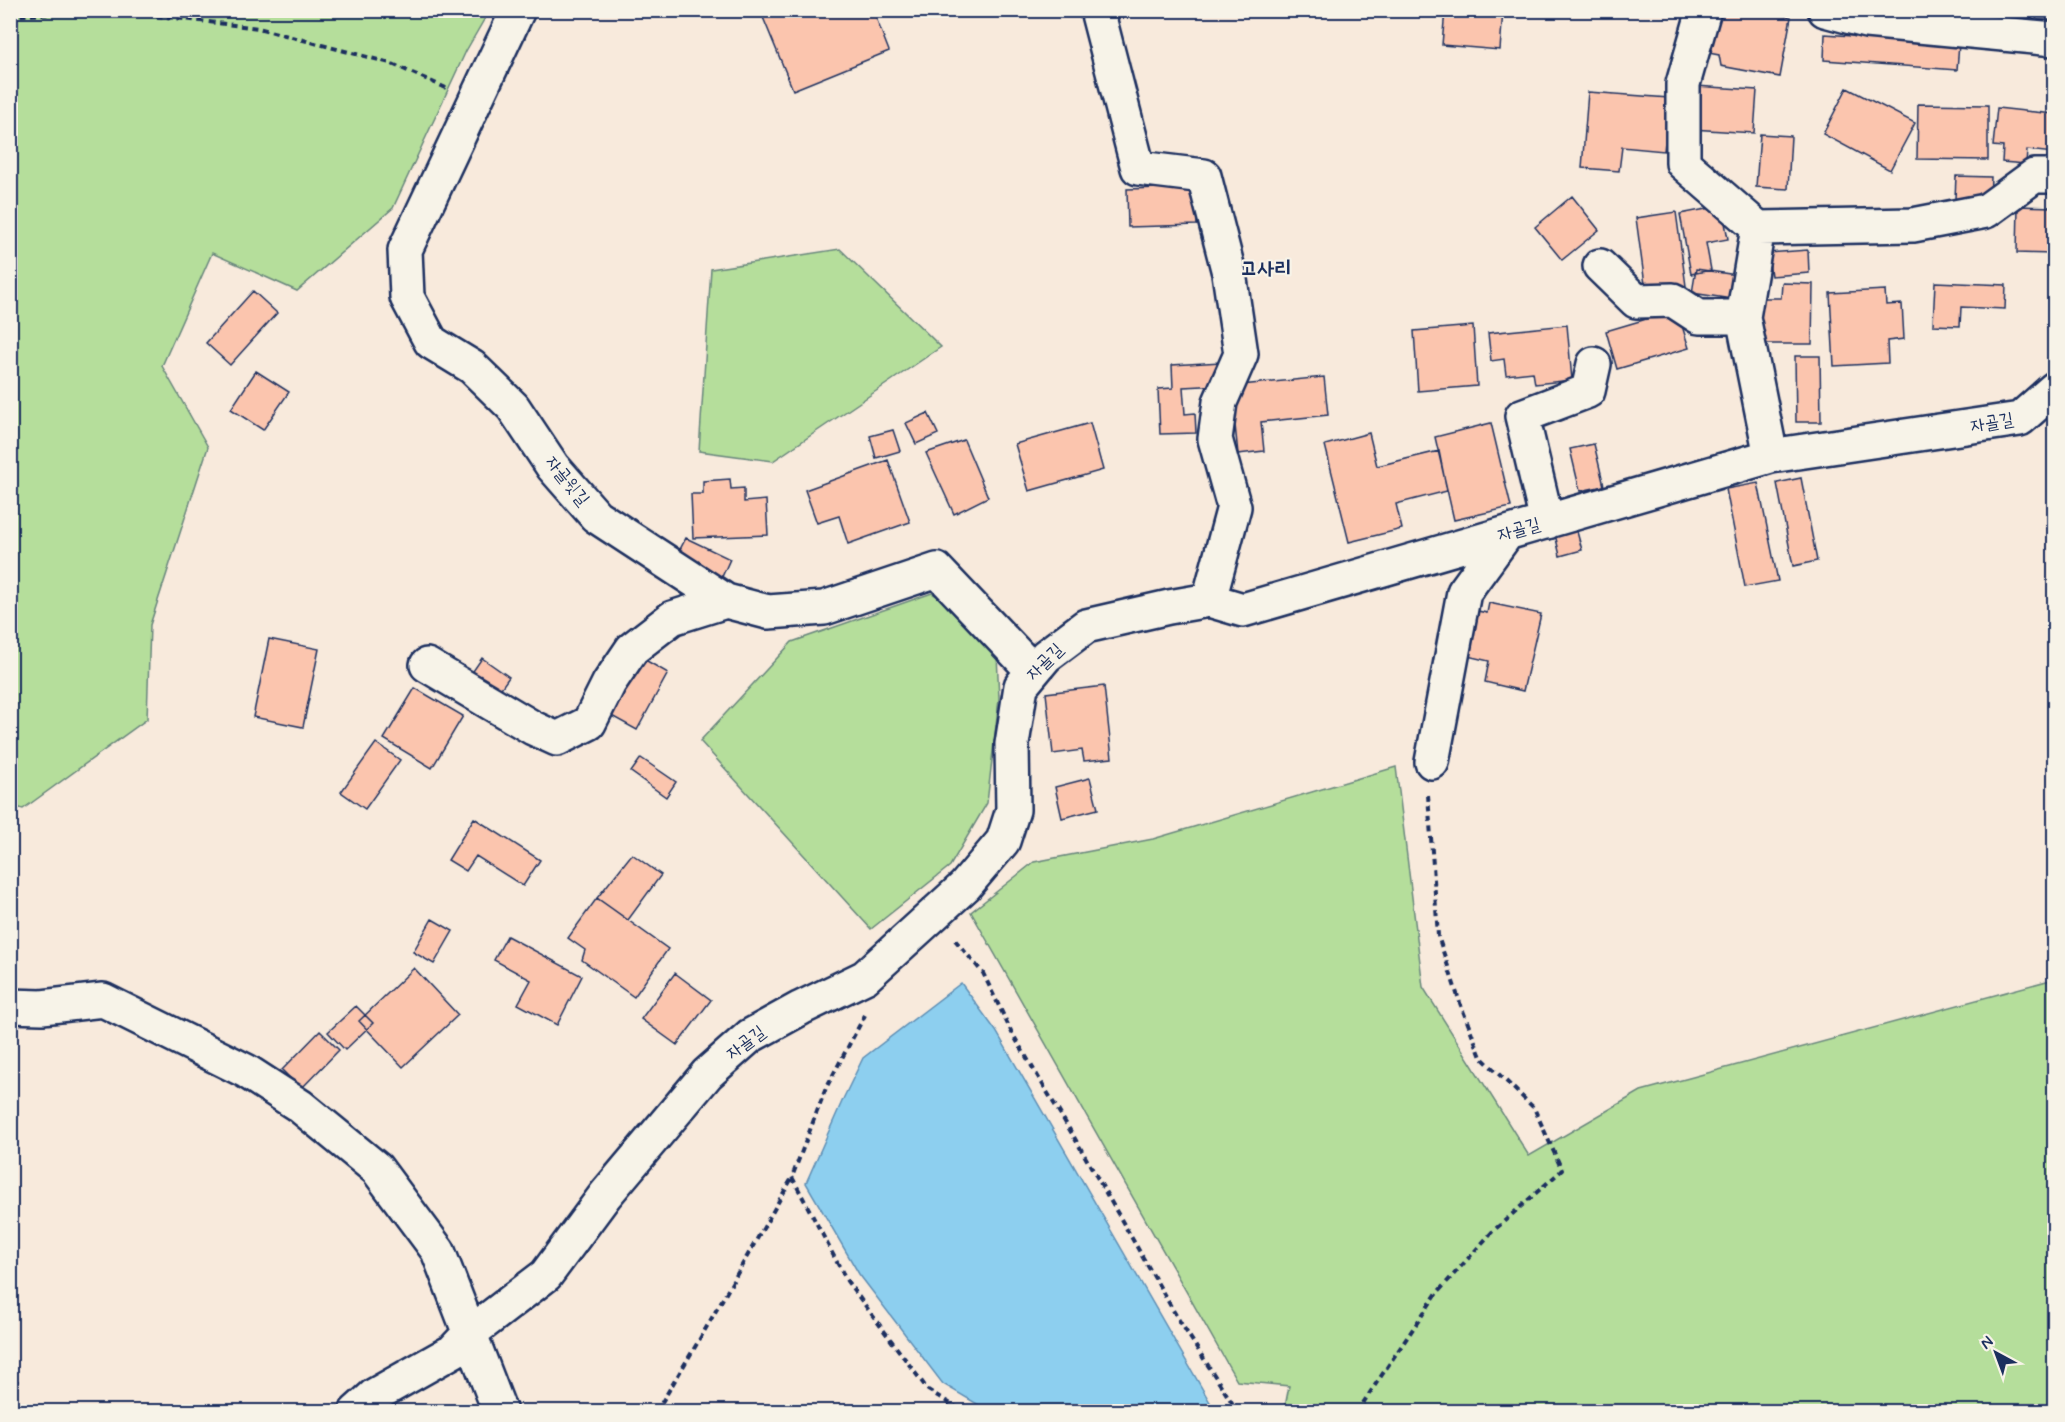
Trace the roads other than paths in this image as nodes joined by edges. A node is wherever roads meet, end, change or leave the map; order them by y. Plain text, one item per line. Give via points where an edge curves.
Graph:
1 (518, 10) edge
2 (1097, 10) edge
3 (1704, 10) edge
4 (1825, 10) edge
5 (2055, 39) edge
6 (2055, 176) edge
7 (1758, 228) junction
8 (1600, 266) dead end
9 (1743, 317) junction
10 (1594, 364) dead end
11 (2055, 389) edge
12 (1771, 456) junction
13 (1547, 522) junction
14 (1506, 533) junction
15 (1209, 600) junction
16 (726, 601) junction
17 (426, 665) dead end
18 (1033, 671) junction
19 (1432, 762) road end
20 (10, 1006) edge
21 (469, 1334) junction
22 (356, 1412) edge
23 (500, 1412) edge

1 - 16 street, 자골윗길 via 405,250 407,297 431,342 472,367 513,407 553,467 596,516
2 - 15 street via 1138,168 1204,176 1229,273 1241,354 1220,402 1215,439 1234,507
3 - 7 street via 1683,84 1683,163
4 - 5 street via 1866,21
6 - 7 street via 2034,176 1986,211 1913,225
7 - 9 street
8 - 9 street via 1636,301 1673,300 1699,317
9 - 12 street
10 - 13 street via 1588,391 1522,416
11 - 12 street, 자골길 via 2020,419
12 - 13 street, 자골길
13 - 14 street, 자골길
14 - 15 street, 자골길 via 1243,610
14 - 19 street via 1464,592
15 - 18 street, 자골길 via 1086,626 1046,656
16 - 17 street via 672,618 632,649 589,723 557,739
16 - 18 street, 자골윗길 via 768,612 824,608 938,570
18 - 21 street, 자골길 via 1021,686 1012,744 1013,810 1003,841 965,886 865,976 750,1036 707,1074 606,1194 546,1275
20 - 21 street via 42,1007 103,1000 246,1071 300,1106 384,1178 438,1251
21 - 22 street, 자골길 via 453,1351 375,1395
21 - 23 street

